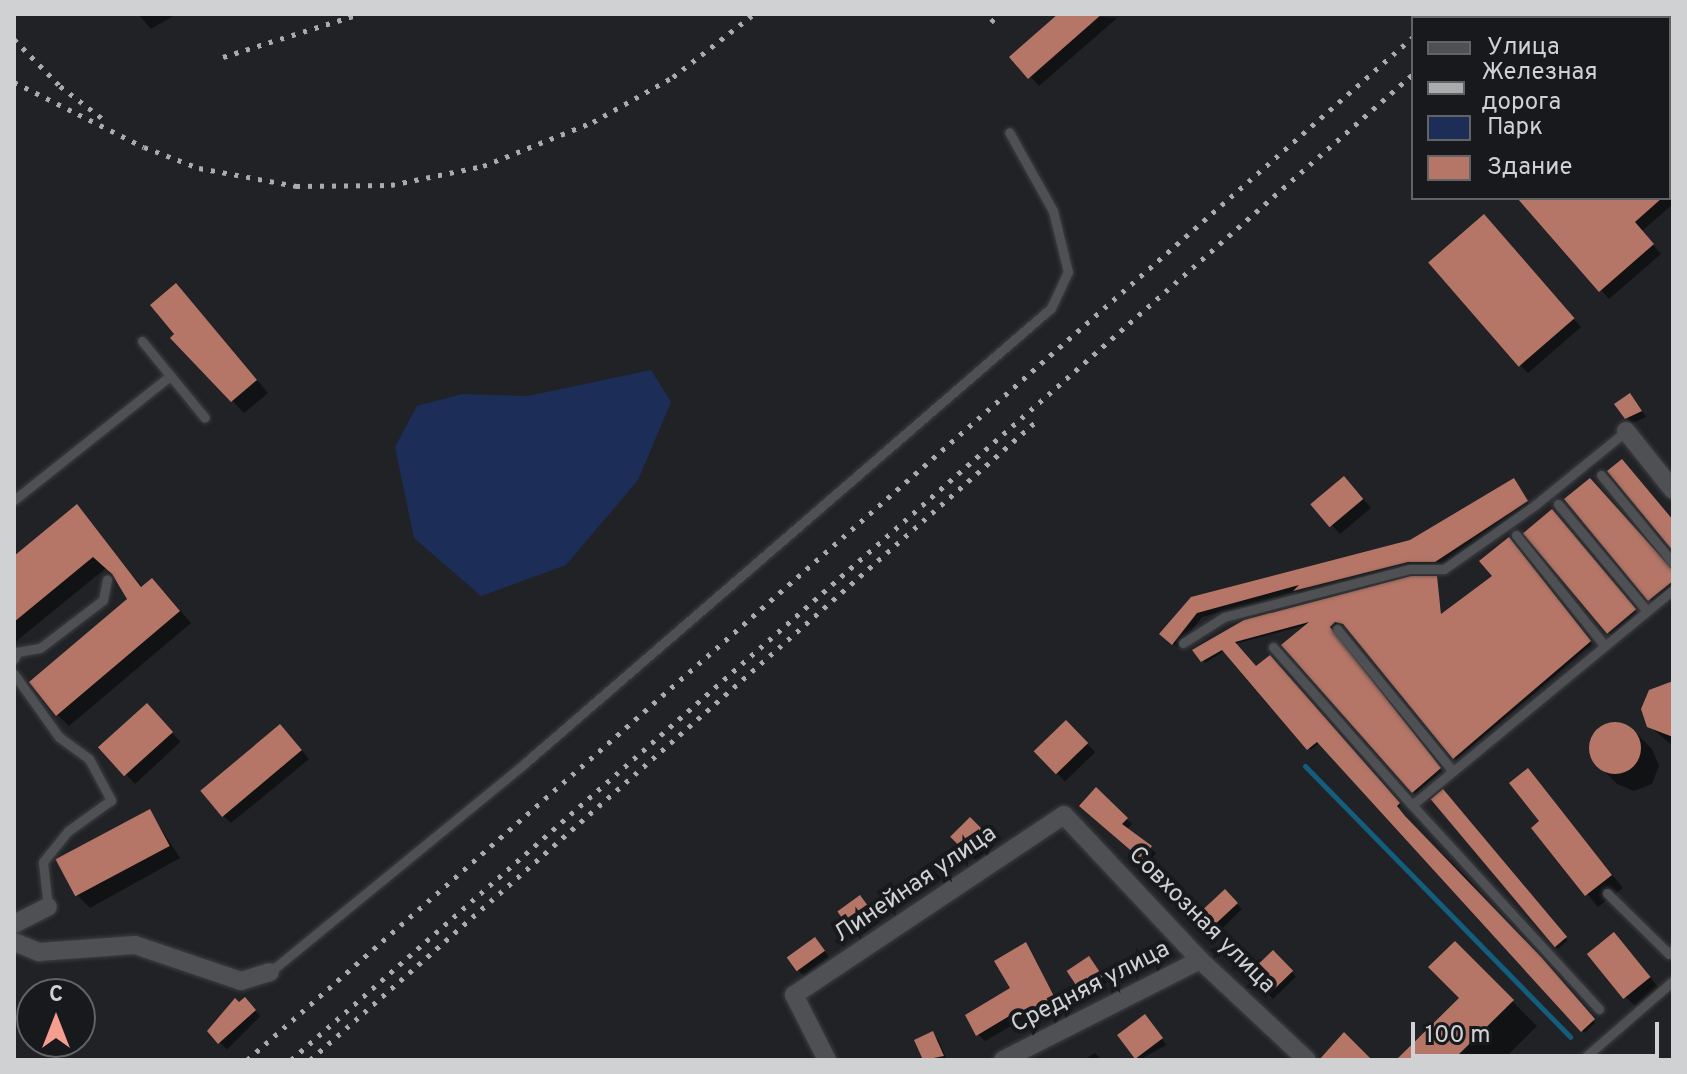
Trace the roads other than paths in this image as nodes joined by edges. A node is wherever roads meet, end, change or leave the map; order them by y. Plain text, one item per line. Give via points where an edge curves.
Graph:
1 (1009, 132) dead end
2 (142, 341) dead end
3 (170, 376) junction
4 (205, 418) dead end
5 (1626, 431) joint
6 (1601, 475) dead end
7 (1673, 490) edge
8 (14, 500) edge
9 (1558, 504) dead end
10 (1516, 535) dead end
11 (1673, 563) edge
12 (107, 579) dead end
13 (1673, 590) edge
14 (1647, 611) junction
15 (1337, 629) dead end
16 (1183, 643) dead end
17 (1605, 646) junction
18 (1273, 647) dead end
19 (14, 659) edge
20 (14, 674) edge
21 (1453, 771) junction
22 (1412, 805) junction
23 (1064, 815) joint
24 (1607, 893) dead end
25 (48, 907) joint
26 (14, 924) edge
27 (14, 942) edge
28 (1673, 950) edge
29 (1200, 960) junction
30 (270, 972) joint
31 (1673, 981) edge
32 (1599, 1009) dead end
33 (827, 1060) edge
34 (1003, 1060) edge
35 (1307, 1060) edge
36 (1582, 1060) edge

1 - 30 lane via 1053,211 1068,272 1051,308 525,763
2 - 3 lane
3 - 4 lane
3 - 8 lane
5 - 7 street
5 - 16 lane via 1444,569 1410,569 1224,617
6 - 11 lane
9 - 14 lane
10 - 17 lane
12 - 19 lane via 103,600 40,648 17,652
13 - 14 lane
14 - 17 lane
15 - 21 lane
17 - 21 lane
18 - 22 lane
20 - 25 lane via 59,737 89,759 111,800 68,831 43,862
21 - 22 lane
22 - 32 lane
23 - 29 street, Совхозная улица
23 - 33 street, Линейная улица via 794,995
24 - 28 lane via 1669,954
25 - 26 street
27 - 30 street via 39,952 135,945 241,981
29 - 34 street, Средняя улица
29 - 35 street, Совхозная улица
31 - 36 lane

